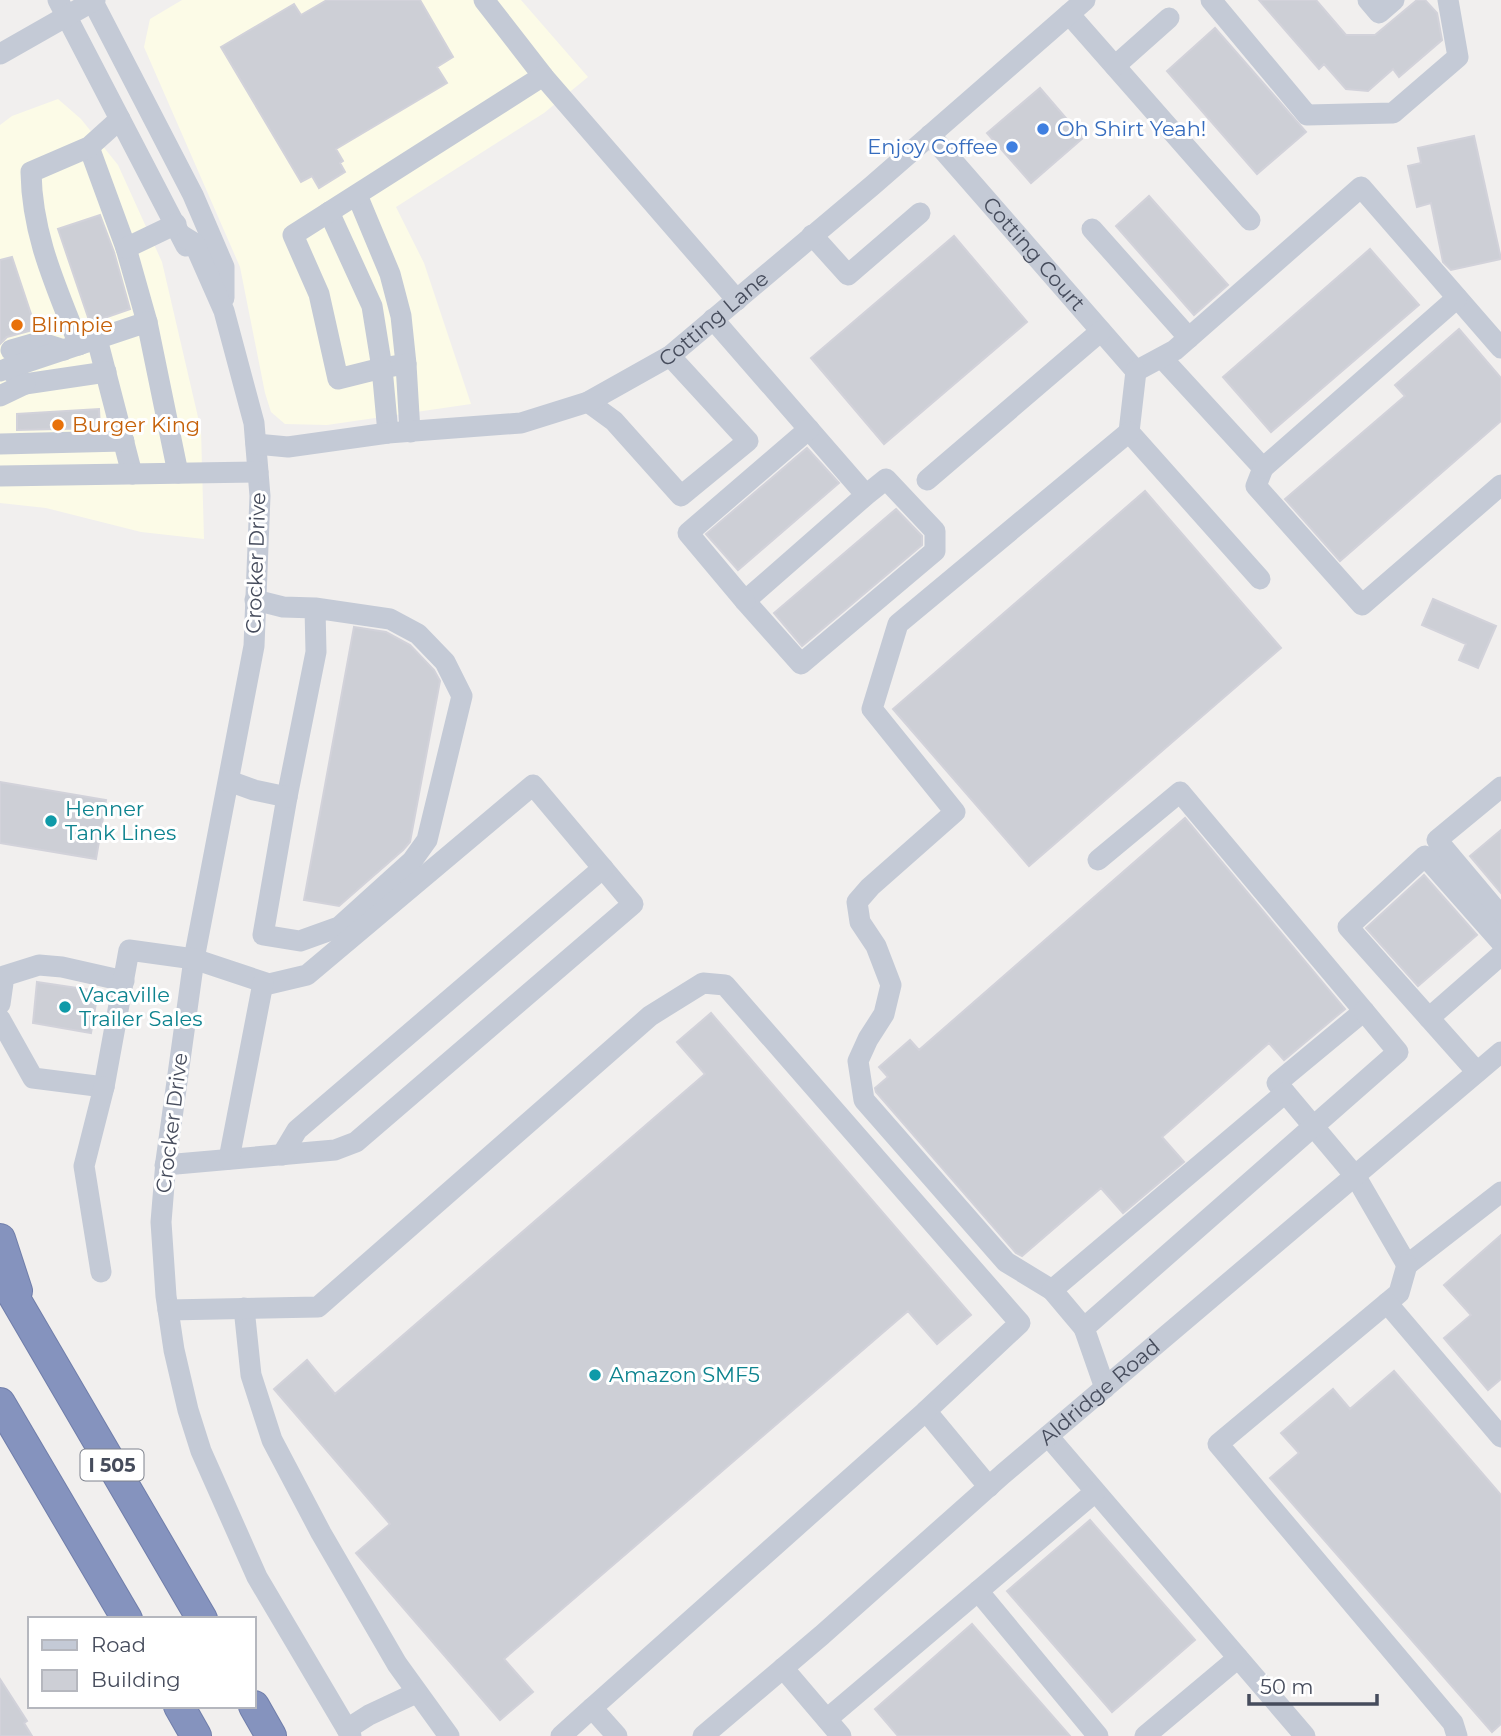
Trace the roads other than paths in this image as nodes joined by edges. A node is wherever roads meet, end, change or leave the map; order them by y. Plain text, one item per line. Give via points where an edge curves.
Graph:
1 (485, 0) edge
2 (1211, 0) edge
3 (1368, 0) edge
4 (1394, 0) edge
5 (1448, 0) edge
6 (93, 1) edge
7 (1077, 7) edge
8 (62, 8) edge
9 (1169, 18) dead end
10 (0, 54) edge
11 (1115, 66) junction
12 (543, 76) junction
13 (120, 119) junction
14 (930, 135) junction
15 (89, 147) junction
16 (357, 195) junction
17 (329, 212) junction
18 (920, 213) dead end
19 (1250, 220) dead end
20 (178, 229) junction
21 (1092, 229) dead end
22 (812, 235) junction
23 (126, 248) junction
24 (1457, 298) junction
25 (737, 300) junction
26 (224, 311) junction
27 (713, 319) junction
28 (148, 322) junction
29 (1101, 331) junction
30 (1189, 338) junction
31 (80, 344) junction
32 (1501, 348) edge
33 (670, 356) junction
34 (1162, 358) junction
35 (6, 363) edge
36 (406, 363) junction
37 (382, 368) junction
38 (106, 372) junction
39 (1136, 372) junction
40 (25, 384) junction
41 (0, 396) edge
42 (588, 402) junction
43 (809, 429) junction
44 (410, 432) junction
45 (1129, 432) junction
46 (388, 433) junction
47 (124, 442) junction
48 (0, 444) edge
49 (256, 444) junction
50 (1263, 468) junction
51 (258, 472) junction
52 (178, 473) junction
53 (132, 474) junction
54 (0, 476) edge
55 (927, 480) dead end
56 (1501, 485) edge
57 (866, 495) junction
58 (1260, 579) dead end
59 (256, 600) junction
60 (745, 601) junction
61 (314, 608) junction
62 (229, 781) junction
63 (1501, 787) edge
64 (287, 797) junction
65 (1098, 860) dead end
66 (603, 868) junction
67 (1501, 916) edge
68 (1501, 943) edge
69 (1501, 956) edge
70 (194, 959) junction
71 (124, 981) junction
72 (263, 983) junction
73 (0, 1004) edge
74 (1364, 1011) junction
75 (1429, 1018) junction
76 (0, 1019) edge
77 (1501, 1052) edge
78 (1477, 1072) junction
79 (104, 1087) junction
80 (1285, 1093) junction
81 (1313, 1126) junction
82 (282, 1155) junction
83 (229, 1159) junction
84 (165, 1165) junction
85 (1356, 1177) junction
86 (1501, 1192) edge
87 (0, 1239) edge
88 (1407, 1265) junction
89 (101, 1272) dead end
90 (0, 1273) edge
91 (1052, 1290) junction
92 (1387, 1303) junction
93 (244, 1308) junction
94 (168, 1310) junction
95 (23, 1311) junction
96 (1084, 1328) junction
97 (1105, 1388) junction
98 (0, 1403) edge
99 (926, 1411) junction
100 (0, 1425) edge
101 (1048, 1436) junction
102 (1501, 1437) edge
103 (989, 1487) junction
104 (1095, 1492) junction
105 (91, 1557) junction
106 (978, 1591) junction
107 (126, 1617) edge
108 (201, 1617) edge
109 (1238, 1658) junction
110 (783, 1668) junction
111 (416, 1693) junction
112 (180, 1708) edge
113 (255, 1708) edge
114 (592, 1708) junction
115 (831, 1729) edge
116 (349, 1732) edge
117 (196, 1736) edge
118 (271, 1736) edge
119 (449, 1736) edge
120 (561, 1736) edge
121 (617, 1736) edge
122 (703, 1736) edge
123 (1098, 1736) edge
124 (1145, 1736) edge
125 (1305, 1736) edge
126 (1457, 1736) edge

1 - 12 street
2 - 5 street via 1307,115 1393,113 1458,57
3 - 4 street via 1379,13
6 - 8 street
6 - 26 street, Crocker Drive via 193,195 224,267
7 - 11 street
7 - 14 street, Cotting Lane
8 - 10 street
8 - 13 street, Crocker Drive
9 - 11 street
11 - 19 street
12 - 16 street
12 - 25 street
13 - 15 street
13 - 20 street, Crocker Drive
14 - 22 street, Cotting Lane
14 - 29 street, Cotting Court
15 - 23 street
15 - 31 street via 32,172 32,203 43,256
16 - 17 street
16 - 36 street via 390,274
17 - 37 street via 372,306
17 - 37 street via 293,235 319,294 338,379
18 - 22 street via 849,275
20 - 23 street
20 - 26 street, Crocker Drive via 206,288
21 - 30 street
22 - 25 street, Cotting Lane
23 - 28 street
24 - 30 street via 1360,187
24 - 32 street
24 - 50 street
25 - 27 street, Cotting Lane
26 - 49 street, Crocker Drive
27 - 33 street, Cotting Lane
27 - 43 street
28 - 31 street
28 - 52 street
29 - 39 street, Cotting Court
29 - 55 street
30 - 34 street
31 - 35 street
31 - 38 street
33 - 42 street, Cotting Lane
33 - 42 street via 748,441 681,496 614,421
34 - 39 street
34 - 50 street
35 - 40 street
36 - 37 street
36 - 44 street
37 - 46 street
38 - 40 street
38 - 47 street
39 - 45 street
40 - 41 street
42 - 44 street, Cotting Lane via 521,423
43 - 57 street
43 - 60 street via 688,533
44 - 46 street, Cotting Lane
45 - 58 street
45 - 91 street via 898,624 872,709 955,812 857,902 860,922 876,946 891,985 884,1014 858,1061 864,1100 1006,1262
46 - 49 street, Cotting Lane via 288,447
47 - 48 street
47 - 53 street
49 - 51 street, Crocker Drive
50 - 56 street via 1256,485 1362,605
51 - 52 street
51 - 59 street, Crocker Drive
52 - 53 street
53 - 54 street
57 - 60 street
57 - 60 street via 886,479 935,531 935,551 801,664
59 - 61 street
59 - 62 street, Crocker Drive via 254,646
61 - 64 street via 316,652
61 - 64 street via 390,619 418,634 445,662 462,696 427,840 412,860 339,927 300,941 263,934
62 - 64 street
62 - 70 street, Crocker Drive
63 - 67 street via 1437,840
65 - 74 street via 1180,792
66 - 72 street via 533,785 307,975
66 - 82 street via 297,1130
66 - 82 street via 633,904 356,1142 335,1150
68 - 75 street via 1425,856 1349,927
69 - 75 street
70 - 71 street via 129,950
70 - 72 street
70 - 84 street, Crocker Drive
71 - 73 street via 39,965 4,976
71 - 79 street
72 - 83 street
74 - 80 street via 1277,1083
74 - 81 street via 1398,1052
75 - 78 street
76 - 79 street via 33,1077
77 - 78 street, Aldridge Road
78 - 85 street, Aldridge Road
79 - 89 street via 85,1166
80 - 81 street
80 - 91 street
81 - 85 street
81 - 96 street
82 - 83 street
83 - 84 street
84 - 94 street, Crocker Drive via 161,1222
85 - 88 street
85 - 97 street, Aldridge Road
86 - 88 street
87 - 95 highway
88 - 92 street via 1399,1293
90 - 95 highway, I 505
91 - 96 street
92 - 102 street
92 - 126 street via 1218,1444 1453,1723
93 - 94 street
93 - 99 street via 317,1307 650,1016 702,983 725,985 1020,1323
93 - 111 street via 251,1375 272,1440
94 - 116 street, Crocker Drive via 201,1451 257,1577
95 - 108 highway, I 505
96 - 97 street
97 - 101 street, Aldridge Road
98 - 105 highway, I 505
99 - 103 street
99 - 114 street
100 - 105 highway
101 - 103 street, Aldridge Road
101 - 104 street
103 - 110 street, Aldridge Road
104 - 106 street
104 - 109 street
105 - 107 highway, I 505
106 - 115 street
106 - 123 street
109 - 124 street
109 - 125 street
110 - 115 street
110 - 122 street, Aldridge Road
111 - 116 street via 369,1715
111 - 119 street
112 - 117 highway
113 - 118 highway
114 - 120 street
114 - 121 street

